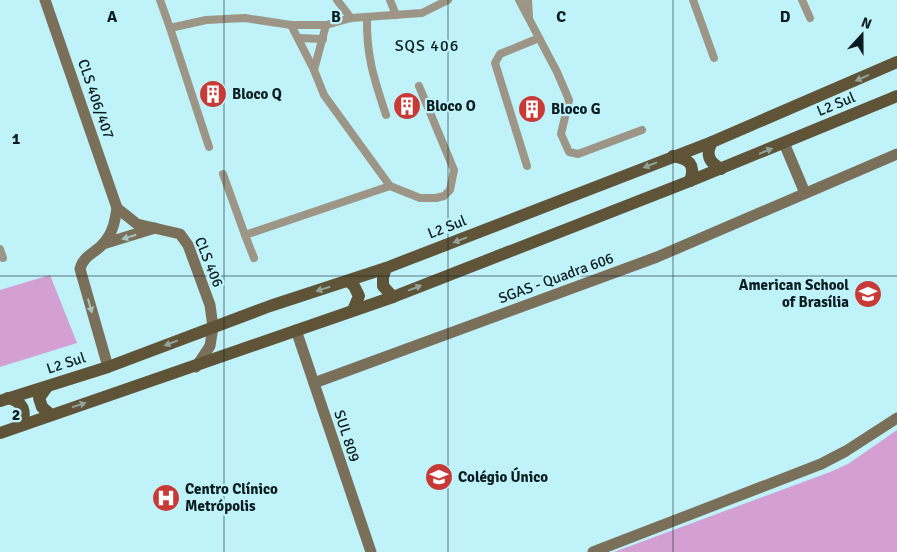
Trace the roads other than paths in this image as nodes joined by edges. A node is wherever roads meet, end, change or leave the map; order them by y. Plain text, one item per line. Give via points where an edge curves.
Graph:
1 (46, 0) edge
2 (160, 0) edge
3 (337, 0) edge
4 (390, 0) edge
5 (448, 0) edge
6 (519, 0) edge
7 (528, 0) edge
8 (693, 0) edge
9 (802, 0) edge
10 (396, 15) junction
11 (367, 17) junction
12 (350, 18) junction
13 (529, 18) junction
14 (810, 18) dead end
15 (291, 25) junction
16 (326, 25) junction
17 (170, 28) junction
18 (299, 38) junction
19 (539, 38) junction
20 (323, 39) junction
21 (714, 58) dead end
22 (897, 62) edge
23 (314, 70) junction
24 (419, 86) dead end
25 (897, 96) edge
26 (386, 114) dead end
27 (642, 130) dead end
28 (712, 142) junction
29 (784, 144) junction
30 (209, 147) dead end
31 (897, 154) edge
32 (673, 156) junction
33 (527, 166) dead end
34 (721, 169) junction
35 (223, 174) dead end
36 (690, 181) junction
37 (390, 186) junction
38 (805, 193) junction
39 (117, 208) junction
40 (155, 228) junction
41 (245, 235) junction
42 (103, 244) junction
43 (0, 249) edge
44 (3, 258) dead end
45 (254, 258) dead end
46 (386, 268) junction
47 (348, 281) junction
48 (393, 297) junction
49 (353, 310) junction
50 (213, 327) junction
51 (296, 330) junction
52 (108, 367) junction
53 (196, 367) junction
54 (314, 383) junction
55 (47, 386) junction
56 (4, 400) edge
57 (50, 415) junction
58 (897, 418) edge
59 (22, 426) junction
60 (0, 433) edge
61 (371, 552) edge
62 (593, 552) edge

1 - 39 street, CLS 406/407
2 - 17 street
3 - 12 street
4 - 10 street
5 - 10 street via 422,12
6 - 13 street
7 - 13 street
8 - 21 street
9 - 14 street
10 - 11 street
11 - 12 street
11 - 26 street via 369,61
12 - 16 street
13 - 19 street
15 - 16 street
15 - 17 street via 245,18 206,20
15 - 18 street
16 - 20 street
17 - 30 street
18 - 20 street
18 - 23 street
19 - 27 street via 569,100 561,134 569,152 578,154
19 - 33 street via 500,54 495,63
20 - 23 street
22 -> 28 main road, L2 Sul
23 - 37 street via 324,95
24 - 37 street via 454,170 452,185 444,196 436,198 420,198
25 - 29 main road, L2 Sul
28 - 32 main road, L2 Sul
28 - 34 main road via 709,158
34 -> 29 main road, L2 Sul
29 - 38 street
31 - 38 street, SGAS - Quadra 606
32 - 36 main road via 686,159 692,165
32 -> 46 main road, L2 Sul
34 - 36 main road, L2 Sul
35 - 41 street
48 -> 36 main road, L2 Sul
37 - 41 street
38 - 54 street, SGAS - Quadra 606 via 657,257
39 - 40 street, CLS 406 via 131,220
39 - 42 street via 113,229
40 -> 42 street
40 - 50 street, CLS 406 via 176,232 184,239 210,305
41 - 45 street
42 -> 52 street via 84,259 80,269
43 - 44 street
46 - 47 main road, L2 Sul
46 - 48 main road via 383,286
47 - 49 main road via 359,296
47 -> 50 main road, L2 Sul
48 - 49 main road, L2 Sul
49 - 51 main road, L2 Sul
50 -> 52 main road, L2 Sul
50 - 53 street, CLS 406 via 210,346
51 - 53 main road, L2 Sul
51 - 54 street, SUL 809
52 - 55 main road, L2 Sul
57 -> 53 main road, L2 Sul
54 - 61 street, SUL 809
55 - 56 main road, L2 Sul
55 - 57 main road via 39,398
56 - 59 main road via 19,402 23,406
57 - 59 main road, L2 Sul
58 - 62 street via 846,452 821,464
59 - 60 main road, L2 Sul

